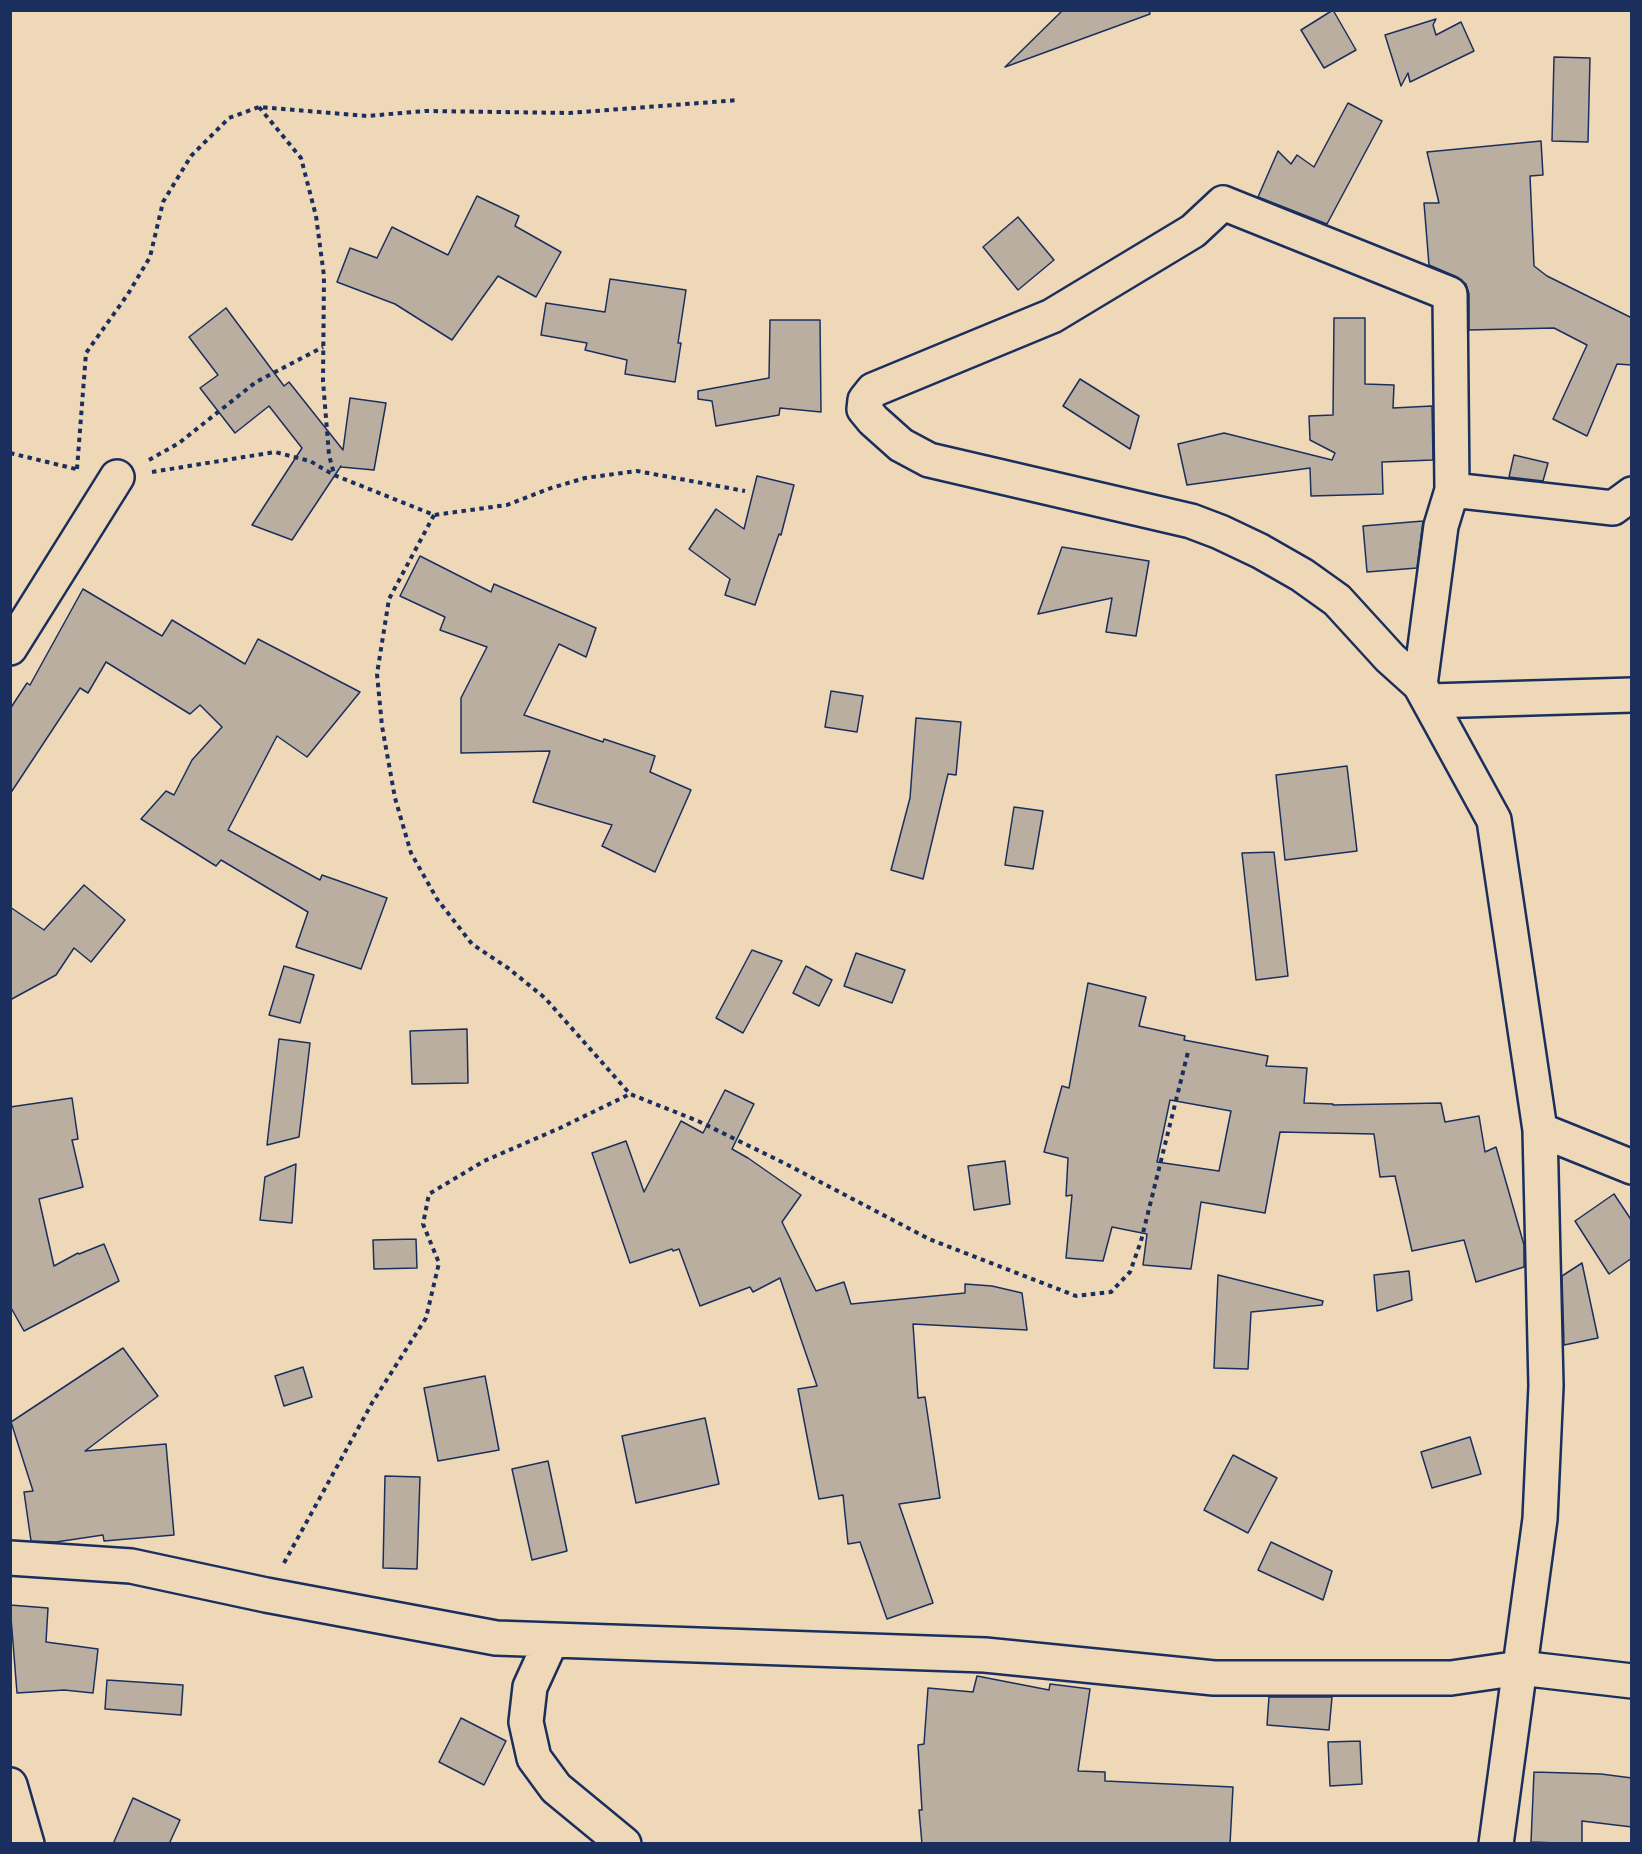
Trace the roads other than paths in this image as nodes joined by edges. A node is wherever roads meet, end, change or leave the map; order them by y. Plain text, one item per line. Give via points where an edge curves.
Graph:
1 (117, 477) road end
2 (1452, 490) junction
3 (1632, 494) edge
4 (10, 648) edge
5 (1425, 693) junction
6 (1632, 695) edge
7 (1540, 1130) junction
8 (1632, 1167) edge
9 (10, 1558) edge
10 (551, 1641) junction
11 (1520, 1668) junction
12 (1632, 1681) edge
13 (10, 1785) edge
14 (27, 1844) edge
15 (624, 1844) edge
16 (1496, 1844) edge

1 - 4 street
2 - 3 street via 1612,508
2 - 5 street via 1441,526
2 - 5 street via 1450,294 1223,203 1193,231 1052,316 873,390 865,400 864,409 873,420 901,445 929,460 1191,522 1260,551 1337,600
5 - 6 street
5 - 7 street via 1494,820
7 - 8 street
7 - 11 street via 1546,1386 1540,1519
9 - 10 street via 131,1566 496,1638
10 - 11 street via 985,1655 1214,1678 1451,1678
10 - 15 street via 530,1687 526,1722 534,1758 556,1788
11 - 12 street
11 - 16 street
13 - 14 street

